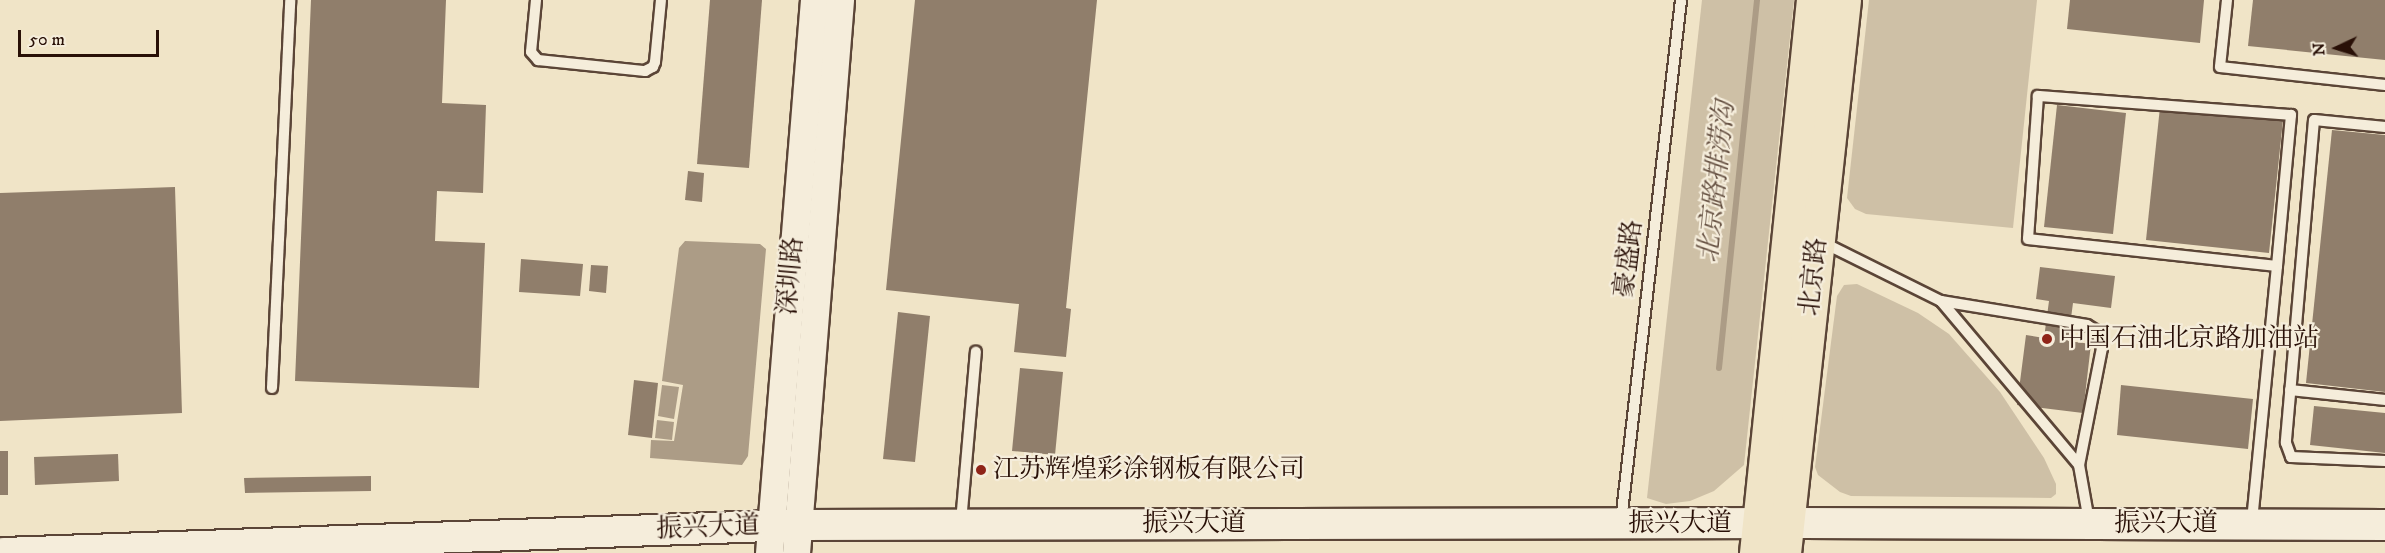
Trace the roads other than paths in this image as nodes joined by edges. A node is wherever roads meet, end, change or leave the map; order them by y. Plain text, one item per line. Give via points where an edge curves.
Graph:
1 (290, 0) edge
2 (536, 0) edge
3 (661, 0) edge
4 (814, 0) edge
5 (840, 0) edge
6 (1681, 0) edge
7 (1813, 0) edge
8 (1844, 0) edge
9 (2228, 0) edge
10 (2385, 85) edge
11 (2385, 127) edge
12 (1818, 240) junction
13 (2277, 266) junction
14 (1941, 301) junction
15 (976, 352) dead end
16 (272, 388) dead end
17 (2290, 390) junction
18 (2385, 400) edge
19 (2385, 461) edge
20 (2079, 465) junction
21 (1621, 524) junction
22 (2090, 524) junction
23 (2252, 525) junction
24 (2385, 525) edge
25 (961, 526) junction
26 (1772, 538) edge
27 (783, 539) edge
28 (4, 553) edge

1 - 16 lane
2 - 3 lane via 531,52 538,60 645,71 655,62
4 - 27 street, 深圳路
5 - 27 street, 深圳路
6 - 21 lane, 豪盛路
7 - 26 main road, 北京路
8 - 12 main road, 北京路
9 - 10 lane via 2220,67
11 - 17 lane via 2314,120
12 - 14 lane
12 - 26 main road, 北京路
13 - 13 lane via 2291,115 2038,96 2028,239
13 - 23 lane
14 - 20 lane
14 - 20 lane via 2087,326 2097,331 2102,348
15 - 25 lane
17 - 18 lane
17 - 19 lane via 2286,443 2291,457
20 - 22 lane
21 - 25 main road, 振兴大道
21 - 26 main road, 振兴大道
22 - 23 main road, 振兴大道
22 - 26 main road, 振兴大道
23 - 24 main road, 振兴大道
25 - 27 main road, 振兴大道
27 - 28 main road, 振兴大道

